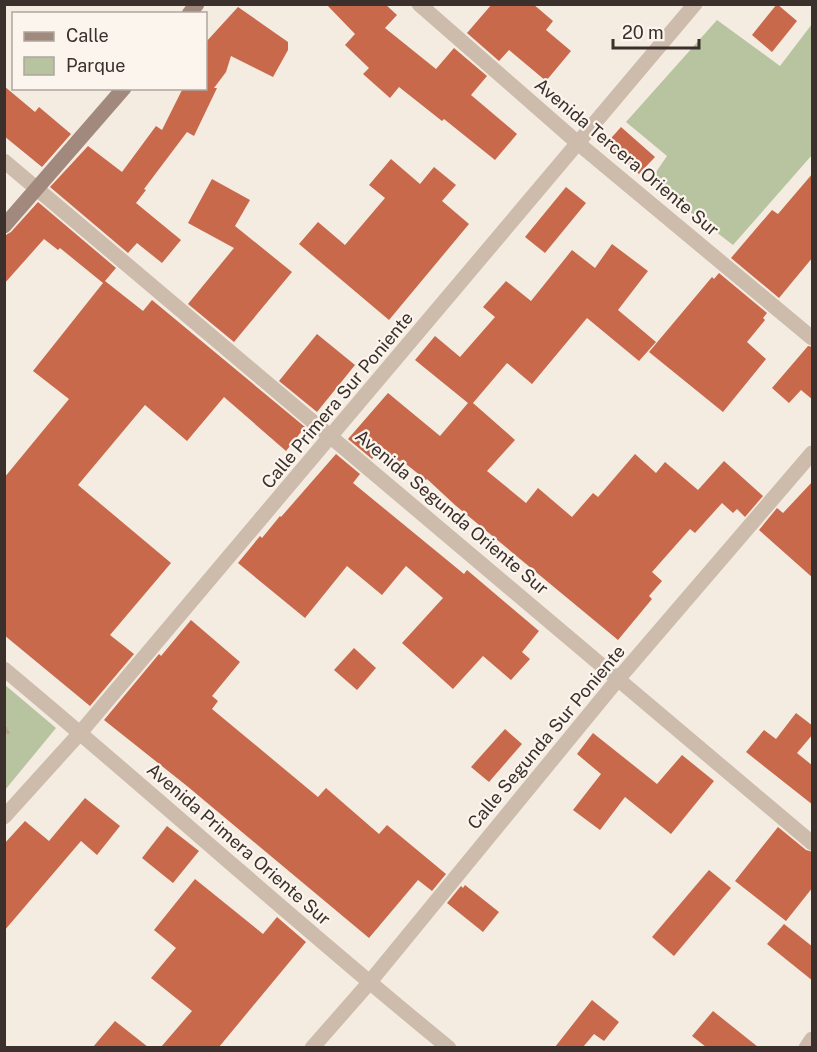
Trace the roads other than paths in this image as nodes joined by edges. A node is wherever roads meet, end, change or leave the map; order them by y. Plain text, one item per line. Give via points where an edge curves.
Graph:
1 (419, 4) edge
2 (695, 4) edge
3 (122, 90) edge
4 (579, 144) junction
5 (4, 161) edge
6 (37, 189) junction
7 (4, 226) edge
8 (813, 338) edge
9 (331, 436) junction
10 (813, 453) edge
11 (4, 669) edge
12 (619, 678) junction
13 (80, 733) junction
14 (4, 817) edge
15 (813, 843) edge
16 (369, 983) junction
17 (813, 1039) edge
18 (312, 1047) edge
19 (448, 1047) edge
20 (806, 1047) edge

1 - 4 street, Avenida Tercera Oriente Sur
2 - 4 street, Calle Primera Sur Poniente
3 - 6 main road
4 - 8 street, Avenida Tercera Oriente Sur
4 - 9 street, Calle Primera Sur Poniente
5 - 6 street, Avenida Segunda Oriente Sur
6 - 7 main road
6 - 9 street, Avenida Segunda Oriente Sur
9 - 12 street, Avenida Segunda Oriente Sur
9 - 13 street, Calle Primera Sur Poniente
10 - 12 street, Calle Segunda Sur Poniente
11 - 13 street, Avenida Primera Oriente Sur
12 - 15 street, Avenida Segunda Oriente Sur
12 - 16 street, Calle Segunda Sur Poniente
13 - 14 street, Calle Primera Sur Poniente
13 - 16 street, Avenida Primera Oriente Sur
16 - 18 street, Calle Segunda Sur Poniente
16 - 19 street, Avenida Primera Oriente Sur
17 - 20 street

